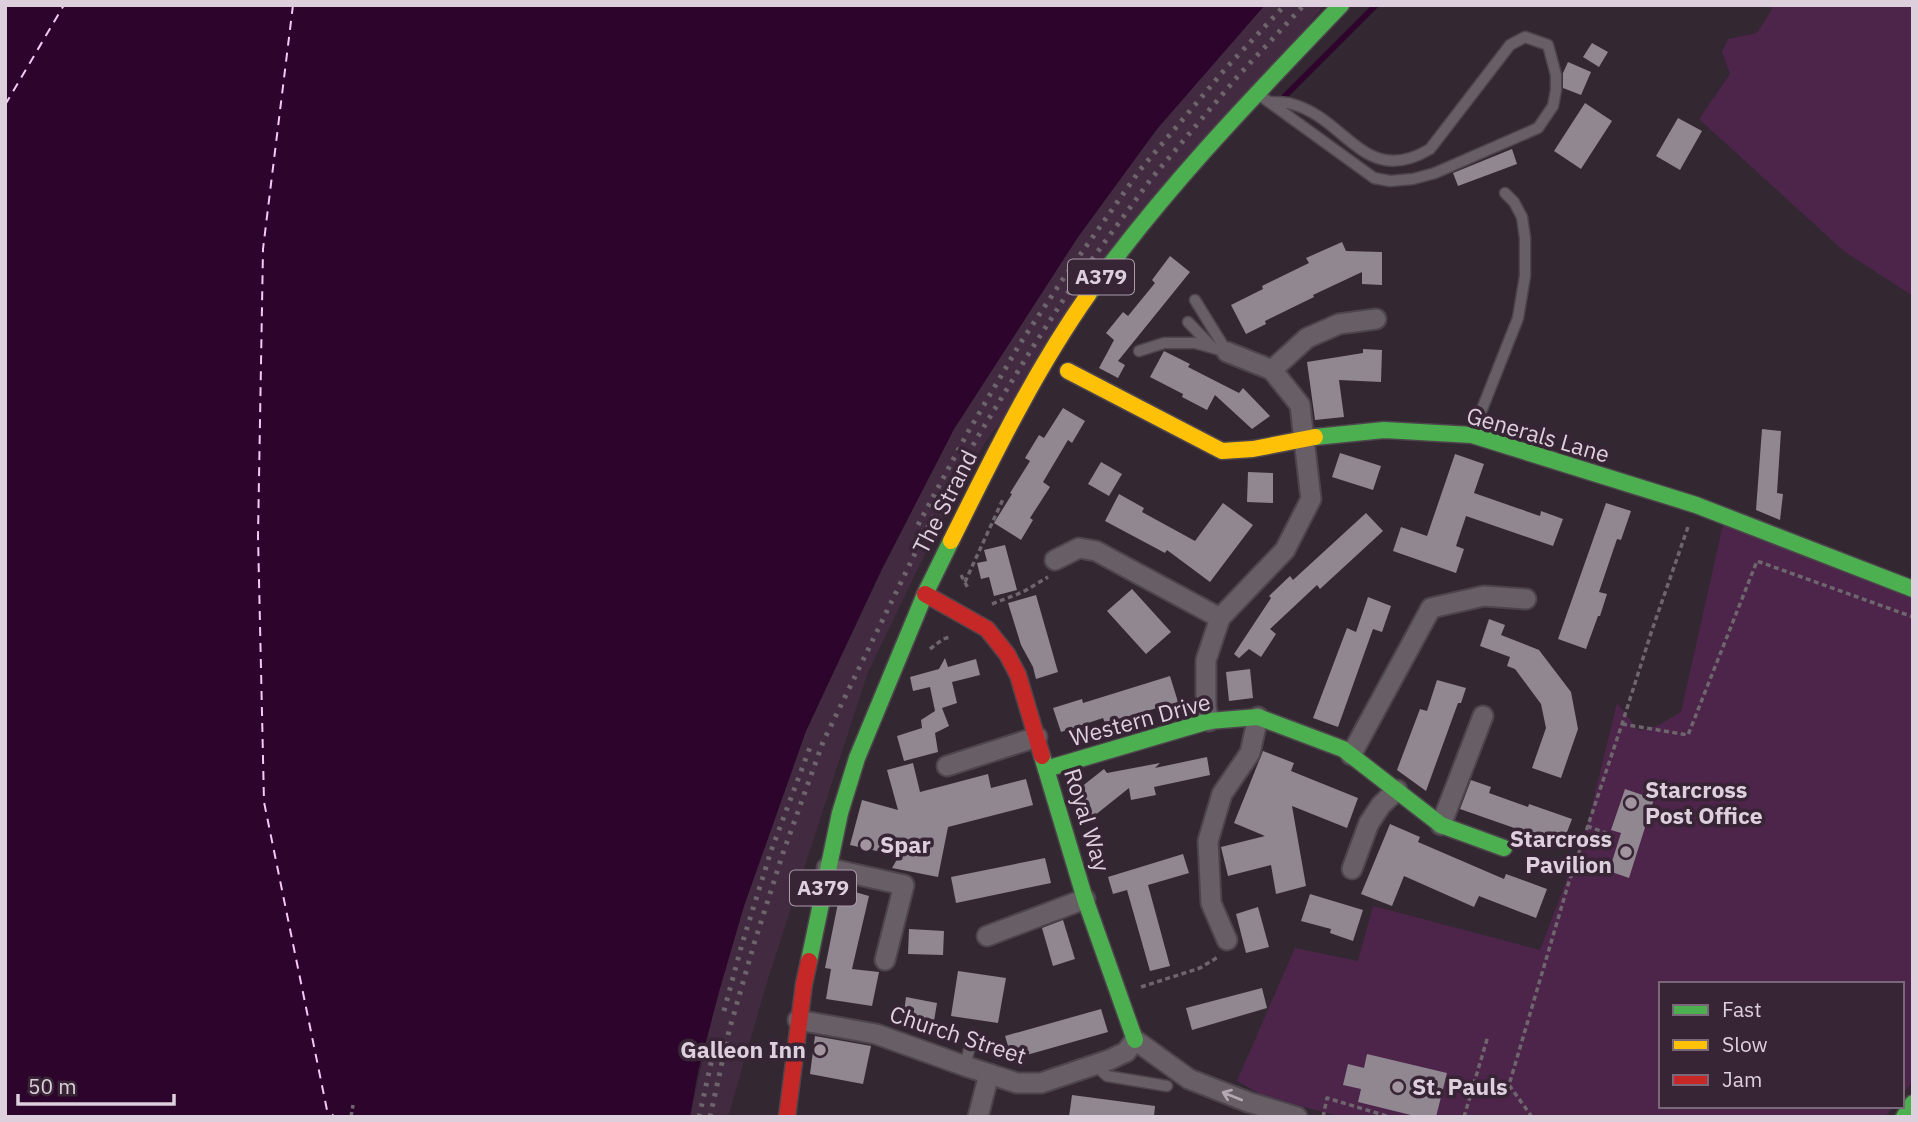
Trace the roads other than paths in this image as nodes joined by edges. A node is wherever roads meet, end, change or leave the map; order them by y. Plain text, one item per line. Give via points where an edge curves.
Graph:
1 (1341, 5) edge
2 (1256, 93) junction
3 (1271, 102) junction
4 (1505, 193) dead end
5 (1195, 300) dead end
6 (1376, 319) dead end
7 (1188, 322) dead end
8 (1220, 350) junction
9 (1139, 351) dead end
10 (1272, 370) junction
11 (1068, 371) dead end
12 (1472, 435) junction
13 (1304, 438) junction
14 (1055, 560) road end
15 (1913, 589) edge
16 (925, 594) junction
17 (1526, 599) dead end
18 (1220, 618) junction
19 (1483, 716) dead end
20 (1258, 717) junction
21 (1209, 721) junction
22 (1037, 737) junction
23 (1351, 755) junction
24 (947, 766) dead end
25 (1046, 769) junction
26 (1397, 790) junction
27 (1441, 825) junction
28 (1504, 848) dead end
29 (827, 868) junction
30 (1352, 869) dead end
31 (1085, 899) junction
32 (987, 936) dead end
33 (1227, 940) road end
34 (885, 960) dead end
35 (798, 1020) junction
36 (972, 1034) dead end
37 (1135, 1040) junction
38 (1095, 1065) junction
39 (965, 1066) junction
40 (989, 1074) junction
41 (1167, 1086) dead end
42 (1913, 1103) edge
43 (788, 1117) edge
44 (978, 1117) edge
45 (1297, 1117) edge
46 (1904, 1117) edge

1 - 2 street, The Strand / A379
2 - 3 lane
2 - 16 street, The Strand / A379 via 1172,186 1072,318 1022,400
3 - 3 lane via 1307,110 1364,153 1398,161 1416,158 1430,149 1510,45 1525,37 1548,45 1556,75 1553,106 1538,128 1435,173 1391,181 1374,178
4 - 12 lane via 1522,217 1525,276 1518,318
5 - 8 lane
6 - 10 street via 1339,324 1307,338
7 - 8 lane
8 - 9 lane via 1195,343 1164,343
8 - 10 street
10 - 13 street via 1300,405
11 - 13 street, Generals Lane via 1222,451
12 - 13 street, Generals Lane via 1384,430
12 - 15 street, Generals Lane via 1696,505
13 - 18 street via 1311,499 1284,550
14 - 18 street via 1079,548 1096,551
16 - 22 street, Royal Way via 994,637 1018,675
16 - 29 street, The Strand / A379 via 857,758
17 - 23 street via 1484,596 1431,608
18 - 21 street via 1206,660
19 - 27 street
20 - 21 street, Western Drive
20 - 23 street, Western Drive
20 - 33 street via 1250,753 1222,794 1208,841 1211,903
21 - 25 street, Western Drive
22 - 24 street
22 - 25 street, Royal Way
23 - 26 street, Western Drive
25 - 31 street, Royal Way
26 - 27 street, Western Drive
26 - 30 street via 1369,823
27 - 28 street, Western Drive
29 - 34 street via 904,885
29 - 35 street, The Strand / A379
31 - 32 street, Royal Way
31 - 37 street, Royal Way
35 - 39 street, Church Street via 876,1034
35 - 43 street, The Strand / A379
36 - 39 lane
37 - 38 street, Church Street via 1126,1052
45 -> 37 street via 1189,1079
38 - 40 street, Church Street via 1041,1083 1017,1083
38 - 41 lane via 1107,1076
39 - 40 street, Church Street
40 - 44 street
42 - 46 street

